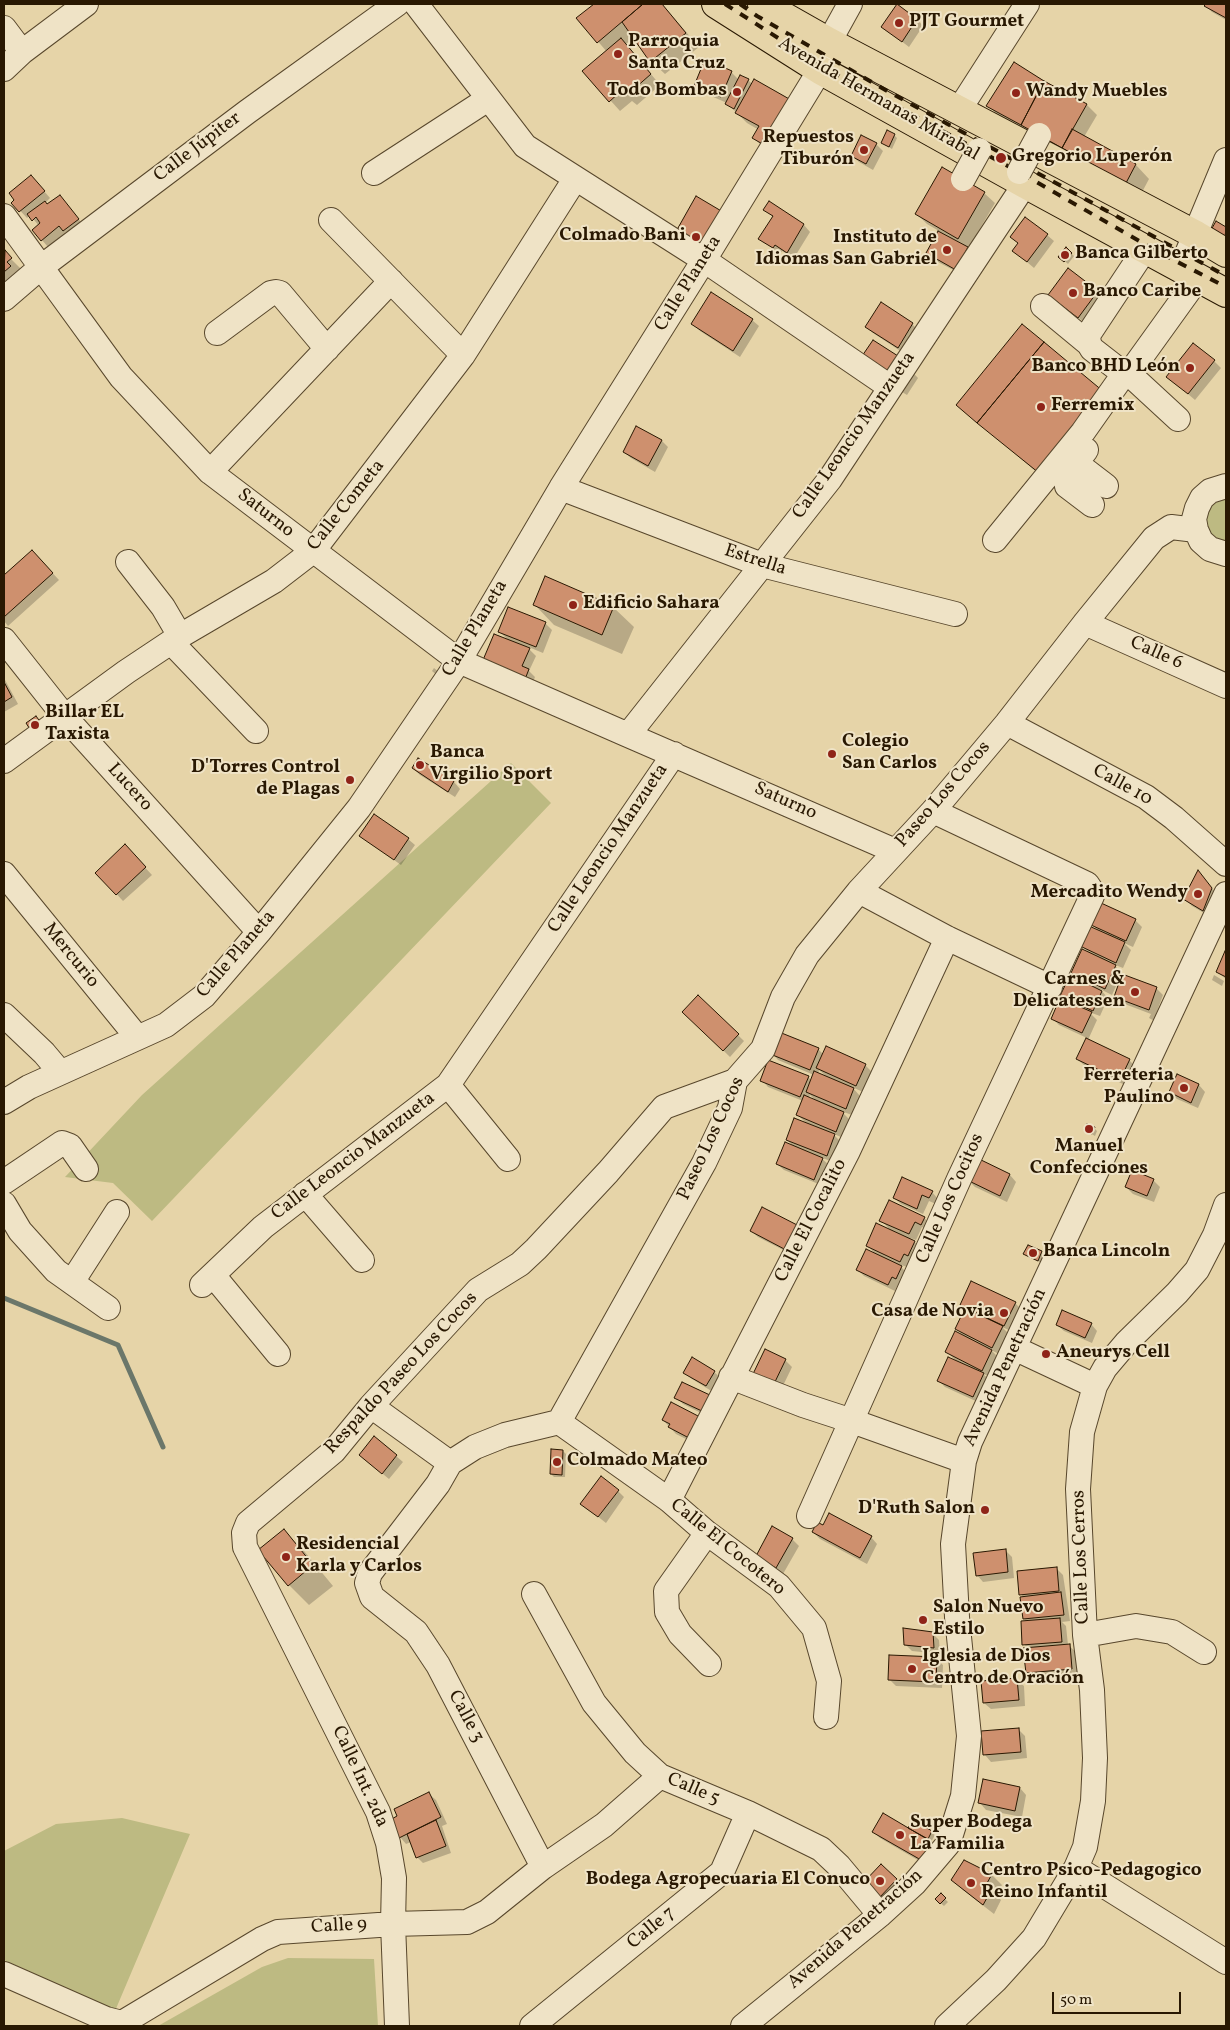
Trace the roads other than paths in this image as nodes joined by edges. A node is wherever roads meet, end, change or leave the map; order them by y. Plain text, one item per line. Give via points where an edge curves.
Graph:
1 (86, 4) edge
2 (398, 4) edge
3 (416, 4) edge
4 (716, 4) edge
5 (762, 4) edge
6 (850, 4) edge
7 (1027, 4) edge
8 (4, 28) edge
9 (829, 42) junction
10 (22, 52) junction
11 (4, 69) edge
12 (820, 70) junction
13 (488, 99) junction
14 (959, 110) junction
15 (1039, 135) dead end
16 (979, 150) dead end
17 (1226, 160) edge
18 (374, 173) dead end
19 (1022, 178) junction
20 (575, 179) junction
21 (963, 179) dead end
22 (4, 216) edge
23 (332, 220) dead end
24 (1196, 235) junction
25 (1145, 249) junction
26 (1226, 253) edge
27 (704, 260) junction
28 (40, 268) junction
29 (1190, 273) junction
30 (391, 281) junction
31 (1226, 293) edge
32 (4, 299) edge
33 (1043, 306) dead end
34 (216, 333) dead end
35 (1089, 344) junction
36 (327, 349) junction
37 (464, 356) junction
38 (1132, 376) junction
39 (890, 387) junction
40 (1178, 419) dead end
41 (1076, 464) junction
42 (210, 472) junction
43 (1106, 486) dead end
44 (1226, 486) edge
45 (560, 488) junction
46 (1092, 505) dead end
47 (1196, 530) junction
48 (995, 540) dead end
49 (313, 551) junction
50 (1226, 554) edge
51 (128, 562) dead end
52 (762, 565) junction
53 (955, 614) dead end
54 (1085, 622) junction
55 (175, 639) junction
56 (4, 640) edge
57 (459, 661) junction
58 (1226, 686) edge
59 (65, 717) junction
60 (1007, 723) junction
61 (256, 731) dead end
62 (628, 735) junction
63 (674, 754) junction
64 (4, 760) edge
65 (933, 811) junction
66 (895, 851) junction
67 (1226, 864) edge
68 (4, 874) edge
69 (858, 891) junction
70 (1226, 894) edge
71 (259, 932) junction
72 (947, 938) junction
73 (1050, 986) junction
74 (4, 1015) edge
75 (137, 1037) junction
76 (60, 1072) junction
77 (735, 1081) junction
78 (448, 1086) junction
79 (4, 1102) edge
80 (508, 1159) dead end
81 (86, 1169) dead end
82 (4, 1182) edge
83 (306, 1194) junction
84 (4, 1204) edge
85 (1226, 1205) edge
86 (117, 1212) dead end
87 (1221, 1243) edge
88 (362, 1260) dead end
89 (72, 1282) junction
90 (108, 1308) dead end
91 (1014, 1348) junction
92 (278, 1354) dead end
93 (732, 1377) junction
94 (1095, 1386) junction
95 (371, 1406) junction
96 (852, 1421) junction
97 (559, 1422) junction
98 (964, 1461) junction
99 (450, 1464) junction
100 (669, 1500) junction
101 (809, 1516) dead end
102 (707, 1534) junction
103 (246, 1547) joint
104 (534, 1594) dead end
105 (1085, 1635) junction
106 (1204, 1652) dead end
107 (709, 1664) dead end
108 (826, 1718) dead end
109 (660, 1776) junction
110 (748, 1812) junction
111 (543, 1867) junction
112 (1076, 1868) junction
113 (880, 1915) junction
114 (393, 1924) junction
115 (1226, 1962) edge
116 (4, 1974) edge
117 (958, 2023) edge
118 (121, 2025) edge
119 (398, 2026) edge
120 (532, 2026) edge
121 (743, 2026) edge

1 - 10 street
2 - 28 street, Calle Júpiter via 246,112
3 - 13 street
4 - 12 main road, Avenida Hermanas Mirabal
5 - 9 main road, Avenida Hermanas Mirabal
6 - 9 street, Calle Planeta
7 - 14 street
8 - 10 street
9 - 12 street, Calle Planeta
9 - 14 main road, Avenida Hermanas Mirabal
10 - 11 street
12 - 19 main road, Avenida Hermanas Mirabal
12 - 27 street, Calle Planeta
13 - 18 street
13 - 20 street via 525,146
14 - 24 main road, Avenida Hermanas Mirabal
15 - 19 street, Calle Leoncio Manzueta, bridge
16 - 21 street, bridge
17 - 24 street
19 - 25 main road, Avenida Hermanas Mirabal
19 - 39 street, Calle Leoncio Manzueta
20 - 27 street
20 - 37 street, Calle Cometa
22 - 28 street, Saturno
23 - 30 street
24 - 26 main road, Avenida Hermanas Mirabal
24 - 29 street
25 - 29 main road, Avenida Hermanas Mirabal
25 - 35 street via 1088,335
27 - 39 street
27 - 45 street, Calle Planeta
28 - 32 street, Calle Júpiter
28 - 42 street, Saturno via 121,377
29 - 31 main road, Avenida Hermanas Mirabal
29 - 38 street
30 - 36 street
30 - 37 street
33 - 35 street
34 - 36 street via 276,292
35 - 38 street via 1119,370
36 - 42 street
37 - 49 street, Calle Cometa
38 - 40 street
38 - 41 street
38 - 48 street
39 - 52 street, Calle Leoncio Manzueta via 830,479
41 - 43 street
41 - 46 street via 1068,473 1067,486
42 - 49 street, Saturno
44 - 47 street via 1210,491 1202,498 1196,508
45 - 52 street, Estrella
45 - 57 street, Calle Planeta
47 - 50 street via 1210,549
47 - 54 street, Paseo Los Cocos via 1171,527 1154,538
49 - 55 street, Calle Cometa via 274,581
49 - 57 street, Saturno
51 - 55 street via 163,607
52 - 53 street, Estrella
52 - 62 street, Calle Leoncio Manzueta
54 - 58 street, Calle 6
54 - 60 street, Paseo Los Cocos
55 - 59 street, Calle Cometa
55 - 61 street
56 - 59 street, Lucero
57 - 62 street, Saturno
57 - 71 street, Calle Planeta via 359,808
59 - 64 street, Calle Cometa
59 - 71 street, Lucero
60 - 65 street, Paseo Los Cocos
60 - 67 street, Calle 10 via 1146,797
62 - 63 street, Calle Leoncio Manzueta
63 - 66 street, Saturno
63 - 78 street, Calle Leoncio Manzueta
65 - 66 street, Paseo Los Cocos
65 - 73 street, Calle Los Cocitos via 1086,884 1091,890 1092,896
66 - 69 street, Paseo Los Cocos
68 - 75 street, Mercurio
69 - 72 street
69 - 77 street, Paseo Los Cocos via 808,955 783,997 763,1048
70 - 91 street, Avenida Penetración
71 - 75 street, Calle Planeta via 204,996 166,1025
72 - 73 street
72 - 93 street, Calle El Cocalito via 848,1151
73 - 96 street, Calle Los Cocitos via 959,1179
74 - 76 street via 44,1052
75 - 76 street, Calle Planeta
76 - 79 street, Calle Planeta
77 - 95 street, Respaldo Paseo Los Cocos via 664,1107 536,1249 520,1264 478,1290
77 - 97 street, Paseo Los Cocos via 730,1108 704,1163
78 - 80 street
78 - 83 street, Calle Leoncio Manzueta
81 - 82 street via 70,1146 62,1143
83 - 88 street
83 - 92 street, Calle Leoncio Manzueta via 263,1227 208,1280
84 - 89 street via 20,1231 56,1271
85 - 87 street, Calle Los Cerros
86 - 89 street
87 - 94 street, Calle Los Cerros via 1122,1348
89 - 90 street
91 - 94 street
91 - 98 street, Avenida Penetración
93 - 96 street
93 - 100 street, Calle El Cocalito
94 - 105 street, Calle Los Cerros via 1082,1432 1078,1489
95 - 99 street
95 - 103 street, Respaldo Paseo Los Cocos via 334,1451 248,1523 244,1533
96 - 98 street
96 - 101 street, Calle Los Cocitos
97 - 99 street via 505,1435 475,1447
97 - 100 street, Calle El Cocotero
98 - 113 street, Avenida Penetración via 953,1544 969,1736 963,1796 948,1844 914,1884
99 - 111 street, Calle 3 via 370,1573 367,1583 372,1597 416,1632 438,1665
100 - 102 street, Calle El Cocotero
102 - 107 street via 666,1591 667,1612 680,1634
102 - 108 street, Calle El Cocotero via 779,1586 814,1628 828,1681
103 - 114 street, Calle Int. 2da via 378,1812 394,1878
104 - 109 street, Calle 5 via 594,1703 635,1753
105 - 106 street via 1136,1626 1172,1632
105 - 112 street, Calle Los Cerros via 1092,1690 1093,1801 1084,1847
109 - 110 street, Calle 5
109 - 111 street, Calle 9 via 604,1825
110 - 113 street, Calle 5 via 821,1849
110 - 120 street, Calle 7 via 722,1872
111 - 114 street, Calle 9 via 487,1912 468,1922
112 - 115 street
112 - 117 street, Calle Los Cerros via 1034,1938
113 - 121 street, Avenida Penetración
114 - 118 street, Calle 9 via 278,1932
114 - 119 street, Calle Int. 2da
116 - 118 street, Calle 9

